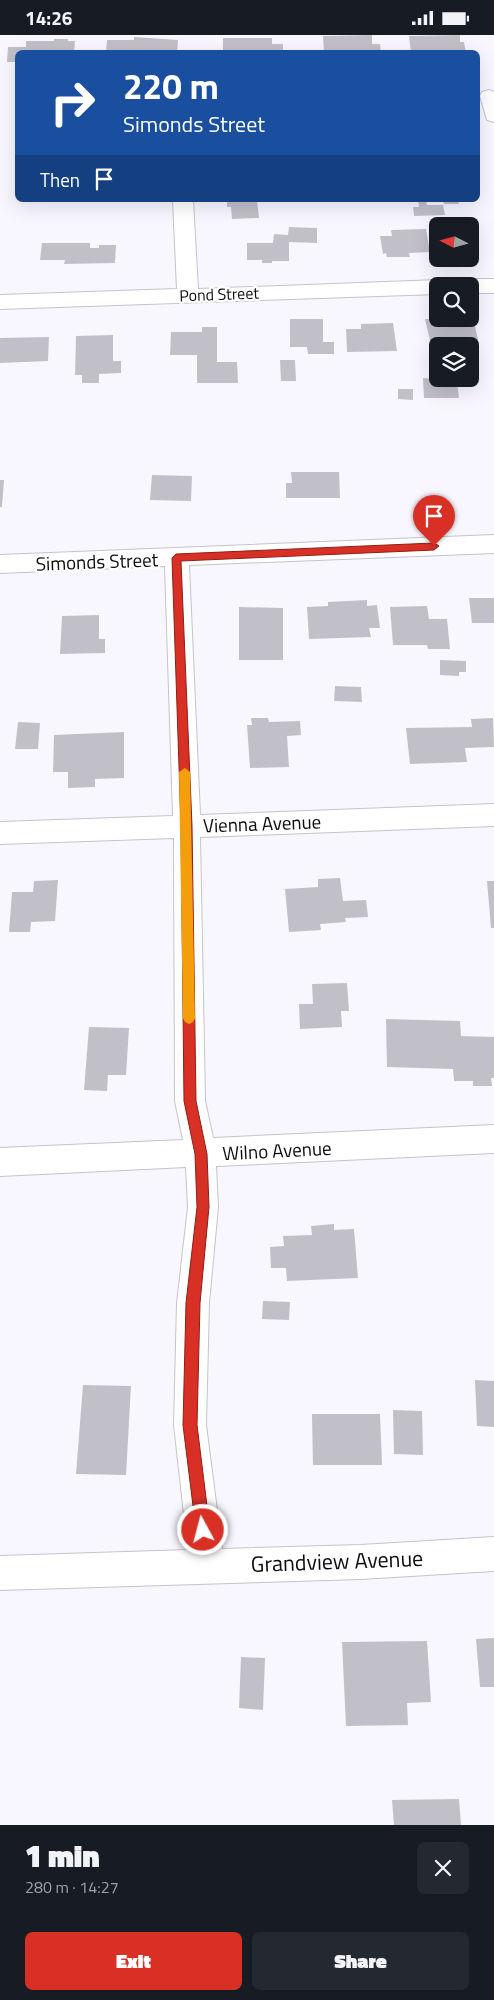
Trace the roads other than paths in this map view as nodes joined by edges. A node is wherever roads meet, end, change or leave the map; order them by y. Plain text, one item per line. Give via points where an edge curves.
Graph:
1 (489, 96) dead end
2 (494, 116) edge
3 (183, 202) edge
4 (479, 286) edge
5 (494, 286) edge
6 (429, 287) edge
7 (188, 295) junction
8 (0, 302) edge
9 (494, 544) edge
10 (176, 558) junction
11 (0, 564) edge
12 (494, 815) edge
13 (187, 826) junction
14 (0, 833) edge
15 (494, 1139) edge
16 (201, 1154) junction
17 (0, 1162) edge
18 (494, 1554) edge
19 (208, 1565) junction
20 (0, 1573) edge

1 - 2 street
3 - 7 street
4 - 5 street
6 - 7 street, Pond Street
7 - 8 street, Pond Street
9 - 10 street, Simonds Street
10 - 11 street, Simonds Street
10 - 13 street
12 - 13 street, Vienna Avenue
13 - 14 street, Vienna Avenue
13 - 16 street via 190,1101
15 - 16 street, Wilno Avenue
16 - 17 street, Wilno Avenue
16 - 19 street via 203,1207 193,1303 190,1425
18 - 19 street, Grandview Avenue
19 - 20 street, Grandview Avenue

